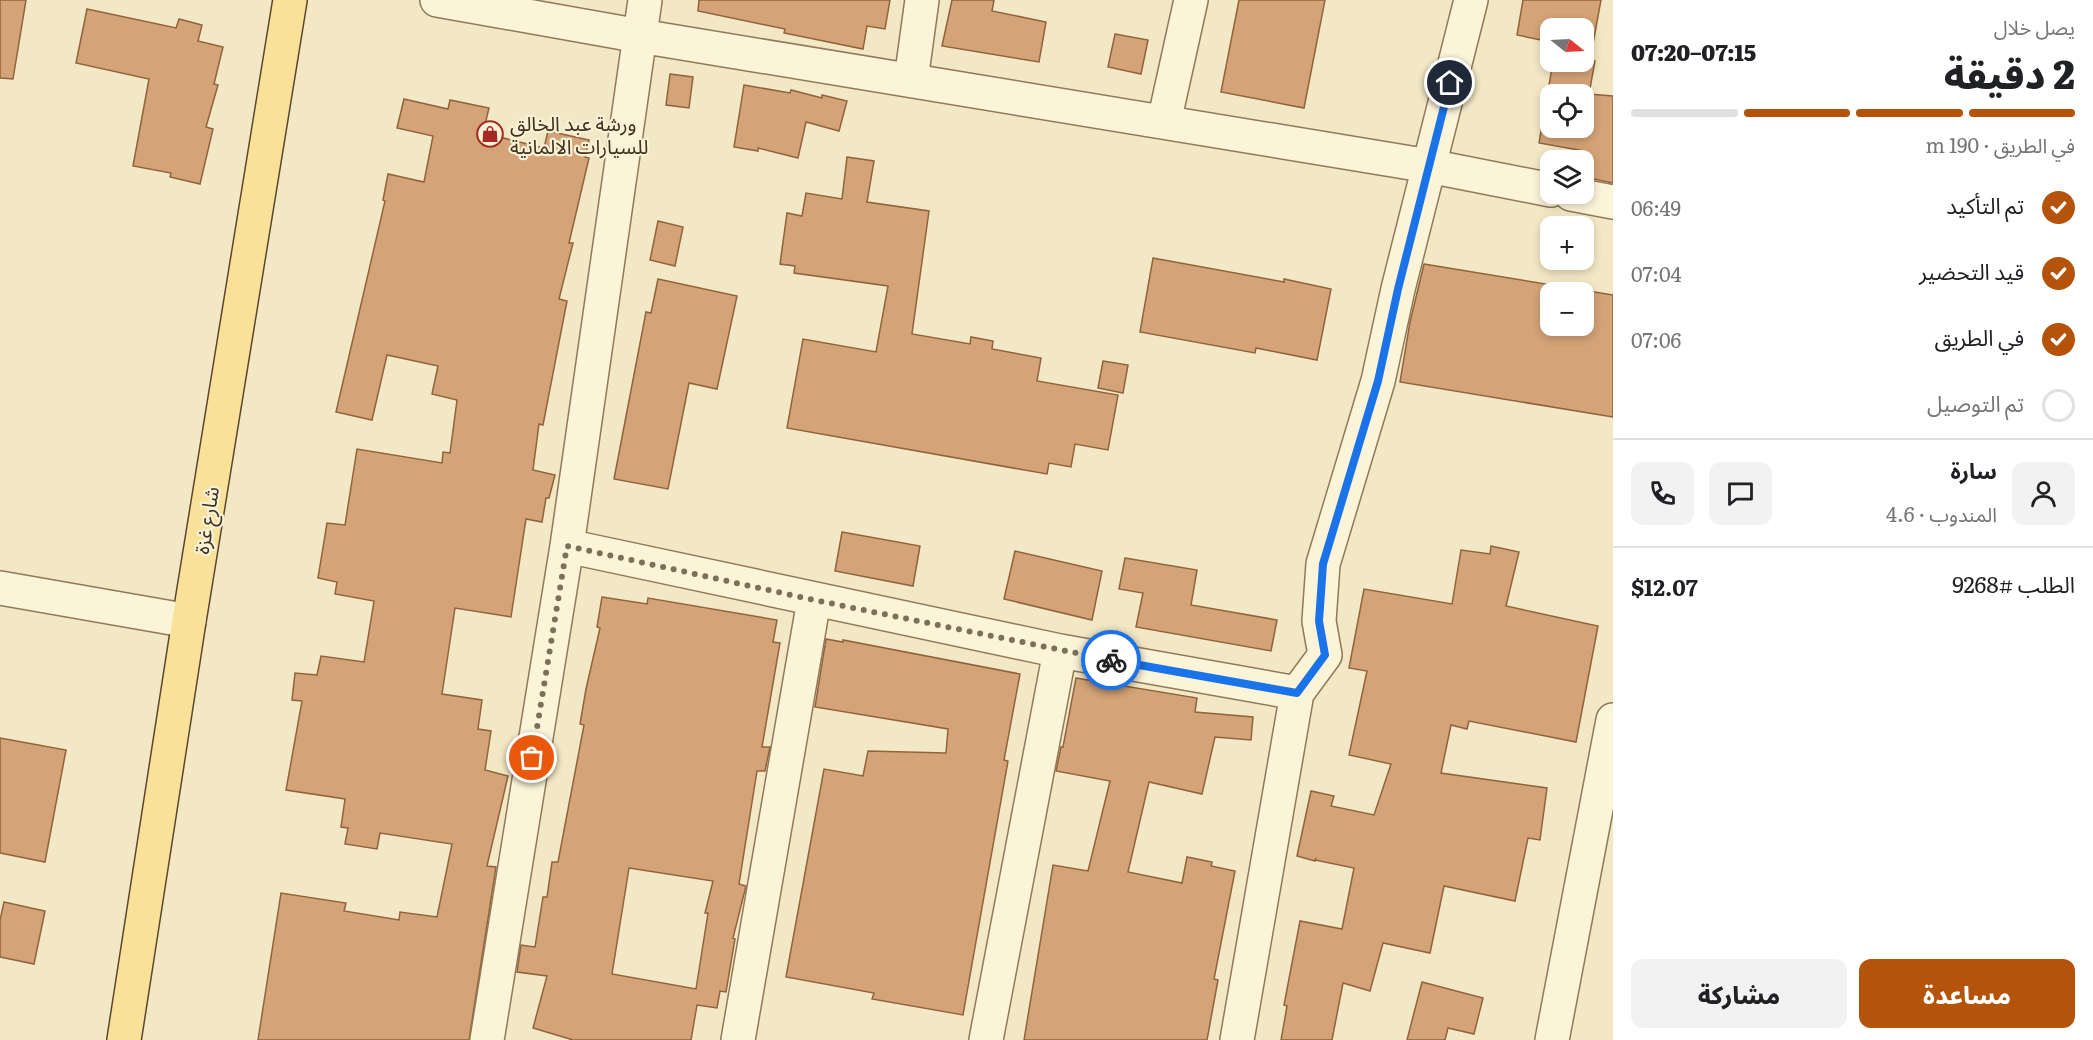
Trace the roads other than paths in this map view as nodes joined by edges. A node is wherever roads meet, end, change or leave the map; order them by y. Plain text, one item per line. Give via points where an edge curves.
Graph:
1 (290, 0) edge
2 (437, 0) edge
3 (645, 0) edge
4 (922, 0) edge
5 (1191, 0) edge
6 (1471, 0) edge
7 (640, 36) junction
8 (911, 80) junction
9 (1164, 122) junction
10 (1429, 165) junction
11 (1540, 187) edge
12 (1594, 198) edge
13 (1613, 202) edge
14 (567, 546) junction
15 (0, 588) edge
16 (814, 600) junction
17 (189, 621) junction
18 (1060, 651) junction
19 (1297, 693) junction
20 (1613, 720) edge
21 (124, 1040) edge
22 (487, 1040) edge
23 (738, 1040) edge
24 (986, 1040) edge
25 (1237, 1040) edge
26 (1552, 1040) edge

1 - 17 main road, شارع غزة
2 - 7 street
3 - 7 street
4 - 8 street
5 - 9 street
6 - 10 street
7 - 8 street
7 - 14 street
8 - 9 street
9 - 10 street
10 - 11 street
10 - 19 street via 1378,381 1323,564 1319,621 1325,655
12 - 13 street
14 - 16 street
14 - 22 street
15 - 17 street
16 - 18 street
16 - 23 street
17 - 21 main road, شارع غزة
18 - 19 street
18 - 24 street
19 - 25 street
20 - 26 street

